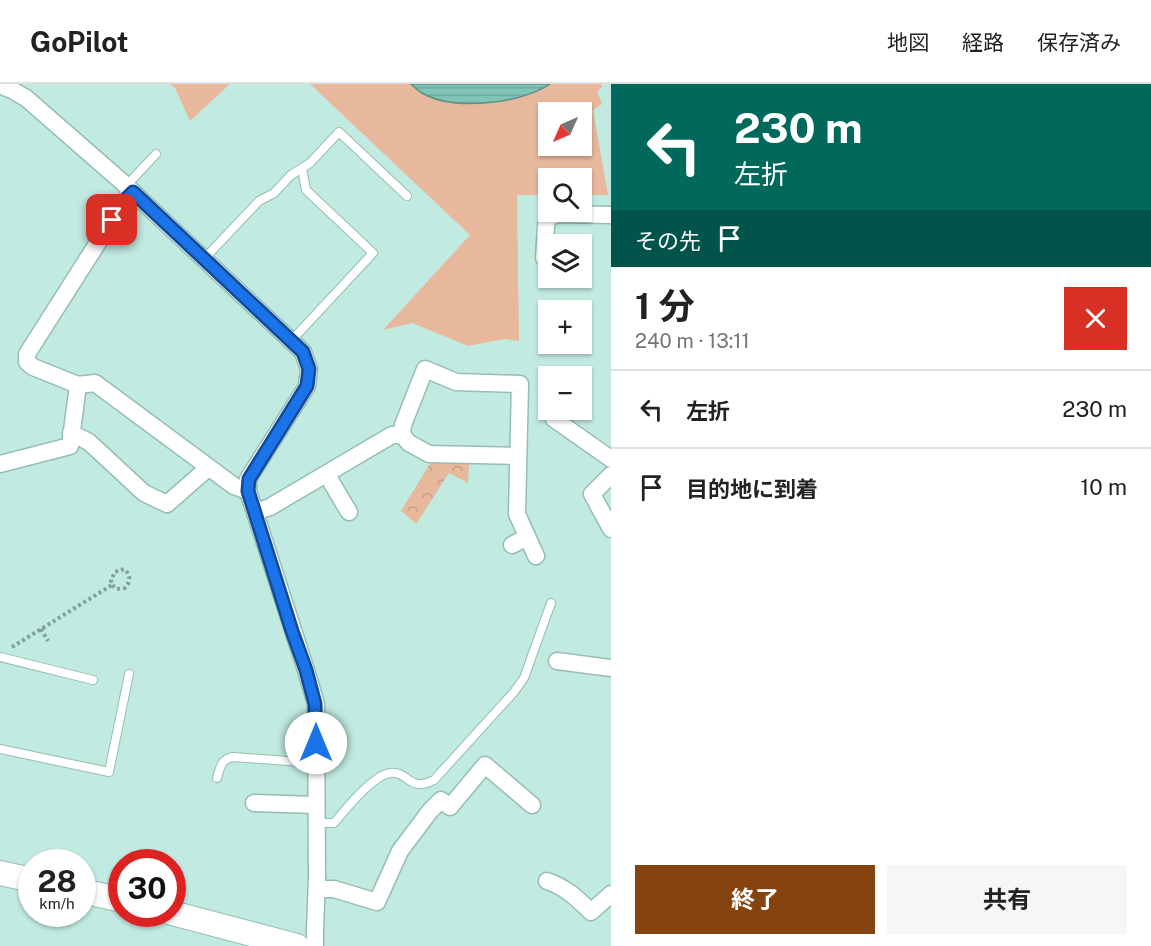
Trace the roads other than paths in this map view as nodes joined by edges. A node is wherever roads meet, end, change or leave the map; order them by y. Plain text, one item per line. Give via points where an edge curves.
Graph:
1 (0, 86) edge
2 (156, 154) dead end
3 (302, 168) junction
4 (129, 189) junction
5 (407, 196) dead end
6 (611, 215) edge
7 (546, 234) edge
8 (204, 259) junction
9 (291, 341) junction
10 (78, 385) junction
11 (555, 420) edge
12 (71, 433) junction
13 (402, 435) junction
14 (518, 456) junction
15 (611, 459) edge
16 (0, 464) edge
17 (208, 468) junction
18 (327, 475) junction
19 (611, 475) edge
20 (248, 491) junction
21 (255, 512) junction
22 (349, 512) dead end
23 (611, 530) edge
24 (527, 537) junction
25 (512, 545) dead end
26 (536, 556) dead end
27 (552, 603) dead end
28 (0, 657) edge
29 (557, 661) dead end
30 (611, 668) edge
31 (129, 674) dead end
32 (93, 680) dead end
33 (0, 749) edge
34 (316, 763) junction
35 (217, 778) dead end
36 (255, 803) dead end
37 (316, 805) junction
38 (532, 806) dead end
39 (317, 823) junction
40 (0, 873) edge
41 (18, 877) edge
42 (547, 881) dead end
43 (0, 885) edge
44 (18, 887) edge
45 (317, 889) junction
46 (611, 894) edge
47 (186, 917) edge
48 (297, 946) edge
49 (315, 946) edge

1 - 4 street via 26,99
2 - 4 lane
3 - 5 lane via 339,132
3 - 8 lane via 259,201
3 - 9 lane via 306,190 373,253
4 - 8 street
4 - 10 street via 27,354 27,362 33,367
6 - 7 street via 557,214 548,218
8 - 9 street
9 - 20 street via 303,352 309,369 307,386 249,479
10 - 12 street
10 - 17 street via 95,384
11 - 15 street
12 - 16 street via 70,446
12 - 17 street via 89,442 144,493 168,504
13 - 14 street via 429,454
13 - 14 street via 425,369 456,382 520,384
13 - 18 street via 392,435
14 - 24 street via 517,514
17 - 20 street
18 - 21 street
18 - 22 street
19 - 23 street via 592,494
20 - 21 street
21 - 34 street via 315,704
24 - 25 street
24 - 26 street
27 - 39 lane via 524,678 434,780 417,785 401,774 382,776 333,823
28 - 32 lane
29 - 30 street
31 - 33 lane via 109,772
34 - 35 lane via 228,758 221,764
34 - 37 street
36 - 37 street
37 - 39 street
38 - 45 street via 485,765 450,807 441,800 430,811 400,851 377,902 334,889
39 - 45 street
40 - 41 main road
42 - 46 street via 575,896 591,912
43 - 44 main road
45 - 49 street
47 - 48 main road

